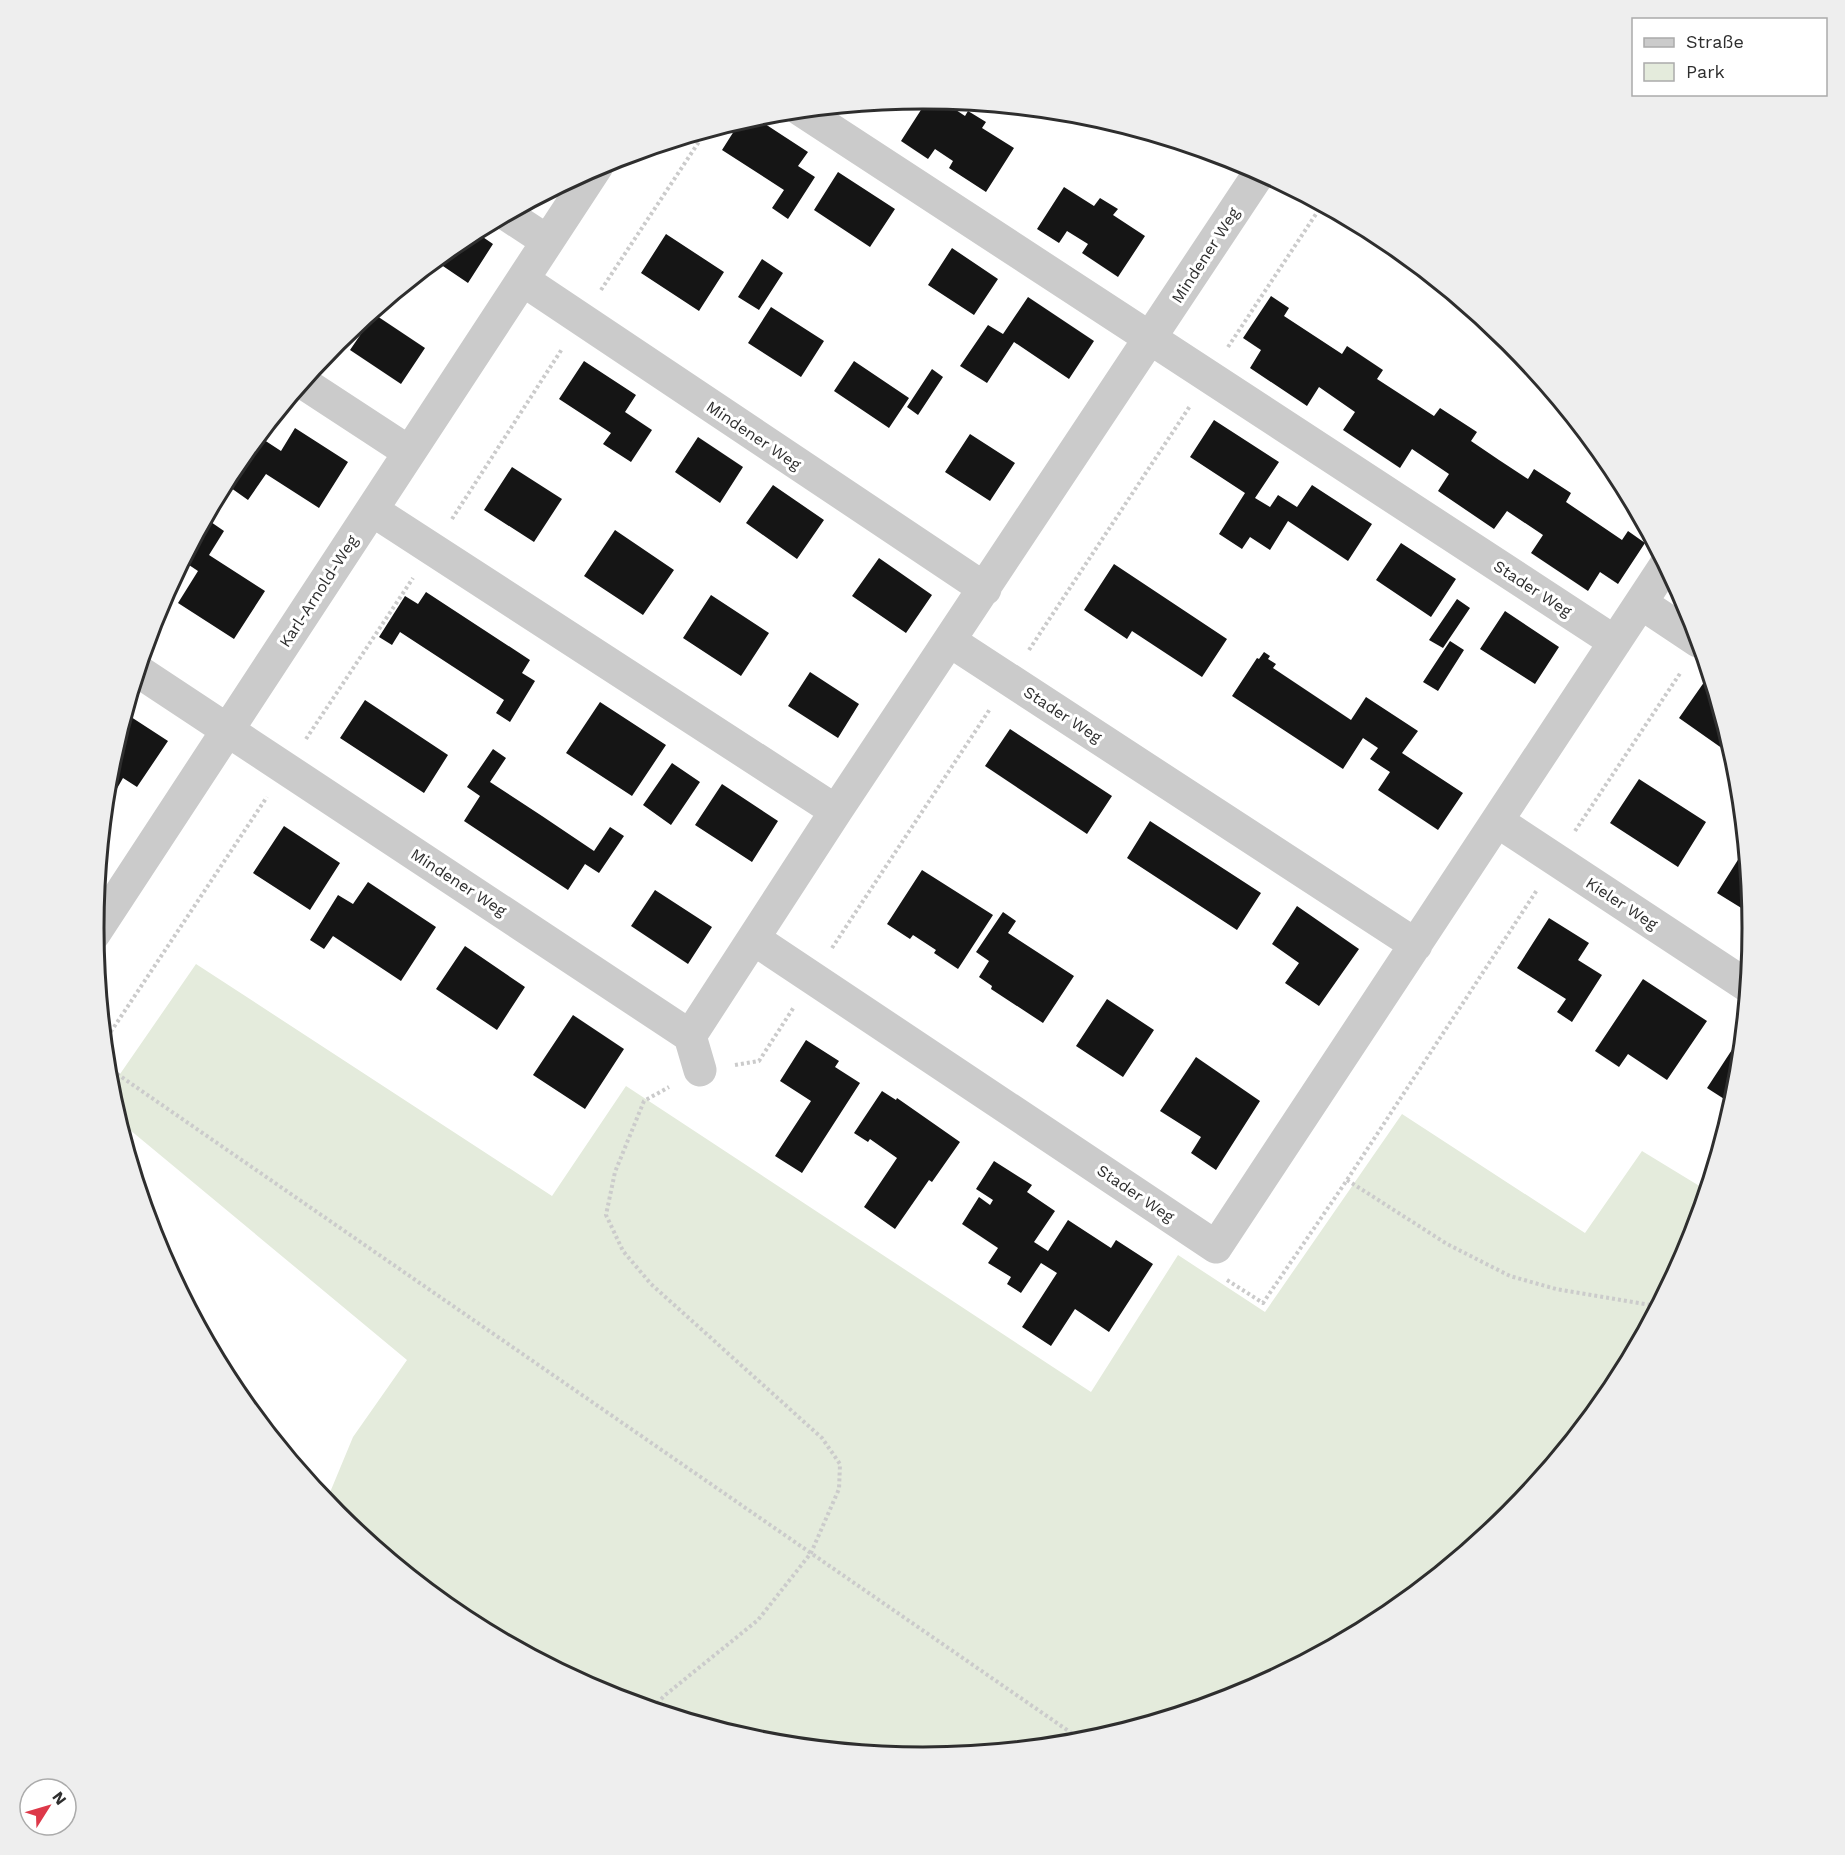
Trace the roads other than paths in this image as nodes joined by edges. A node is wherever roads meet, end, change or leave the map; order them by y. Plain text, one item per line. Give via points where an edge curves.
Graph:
1 (811, 117) edge
2 (1255, 180) edge
3 (587, 181) edge
4 (513, 218) edge
5 (547, 241) junction
6 (523, 280) junction
7 (1150, 339) junction
8 (308, 386) edge
9 (409, 452) junction
10 (372, 510) junction
11 (1661, 573) edge
12 (985, 589) junction
13 (1641, 603) junction
14 (951, 641) junction
15 (1614, 642) junction
16 (1692, 652) edge
17 (144, 675) edge
18 (227, 730) junction
19 (836, 811) junction
20 (1497, 821) junction
21 (104, 918) edge
22 (754, 939) junction
23 (1416, 945) junction
24 (1740, 981) edge
25 (690, 1035) junction
26 (699, 1070) road end

1 - 7 street
2 - 7 street, Mindener Weg
3 - 5 street, Karl-Arnold-Weg
4 - 5 street
5 - 6 street, Karl-Arnold-Weg
6 - 9 street, Karl-Arnold-Weg
6 - 12 street, Mindener Weg
7 - 12 street, Mindener Weg
7 - 15 street, Stader Weg
8 - 9 street
9 - 10 street, Karl-Arnold-Weg
10 - 18 street, Karl-Arnold-Weg
10 - 19 street
11 - 13 street
12 - 14 street, Mindener Weg
13 - 15 street
13 - 16 street
14 - 19 street, Mindener Weg
14 - 23 street, Stader Weg
15 - 20 street
17 - 18 street
18 - 21 street, Karl-Arnold-Weg
18 - 25 street, Mindener Weg
19 - 22 street, Mindener Weg
20 - 23 street
20 - 24 street, Kieler Weg
22 - 23 street, Stader Weg via 1216,1247
22 - 25 street, Mindener Weg
25 - 26 street

